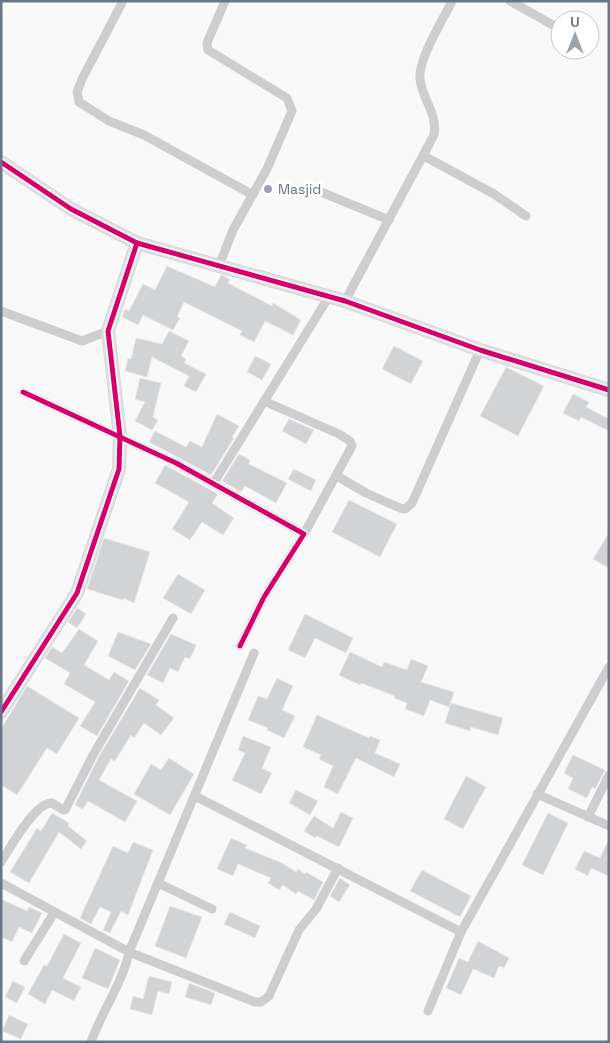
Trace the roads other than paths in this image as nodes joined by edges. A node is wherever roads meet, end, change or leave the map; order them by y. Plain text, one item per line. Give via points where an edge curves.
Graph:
1 (123, 1) edge
2 (225, 1) edge
3 (452, 1) edge
4 (510, 1) edge
5 (550, 23) edge
6 (424, 156) junction
7 (1, 162) edge
8 (321, 192) dead end
9 (253, 195) junction
10 (526, 216) dead end
11 (389, 220) junction
12 (137, 243) junction
13 (219, 266) junction
14 (328, 298) junction
15 (345, 302) junction
16 (1, 311) edge
17 (108, 331) junction
18 (480, 350) junction
19 (609, 390) edge
20 (23, 392) dead end
21 (264, 401) junction
22 (120, 436) junction
23 (337, 476) junction
24 (213, 484) junction
25 (304, 534) junction
26 (173, 618) dead end
27 (240, 646) dead end
28 (254, 652) dead end
29 (609, 667) edge
30 (1, 712) edge
31 (609, 775) edge
32 (537, 794) junction
33 (196, 796) junction
34 (588, 817) junction
35 (609, 826) edge
36 (1, 862) edge
37 (338, 868) junction
38 (1, 882) edge
39 (158, 883) junction
40 (212, 909) dead end
41 (54, 912) junction
42 (461, 932) junction
43 (129, 952) junction
44 (24, 961) dead end
45 (428, 1011) dead end
46 (91, 1042) edge

1 - 9 street via 82,79 77,92 79,102 108,121 144,135
2 - 9 street via 207,43 208,50 292,104 290,120
3 - 6 street via 421,70 420,79 435,128
4 - 5 street
6 - 10 street via 494,194
6 - 11 street
7 - 12 street via 71,209
8 - 11 street
9 - 13 street via 233,230
11 - 15 street
12 - 13 street
12 - 17 street
13 - 14 street
14 - 15 street
14 - 21 street
15 - 18 street
16 - 17 street via 82,341
17 - 22 street
18 - 19 street
18 - 23 street via 412,503 400,508
20 - 22 street
21 - 23 street via 303,416 350,441 352,446
21 - 24 street
22 - 24 street
22 - 30 street via 119,468 77,593
23 - 25 street
24 - 25 street
25 - 27 street via 264,596
26 - 36 street via 93,755 66,810 52,803 45,804 26,824
28 - 33 street
29 - 32 street
31 - 34 street
32 - 34 street
32 - 42 street
33 - 37 street
33 - 39 street
34 - 35 street
37 - 42 street
37 - 43 street via 316,909 299,930 269,996 261,1002
38 - 41 street
39 - 40 street
39 - 43 street
41 - 43 street
41 - 44 street
42 - 45 street
43 - 46 street via 126,968

